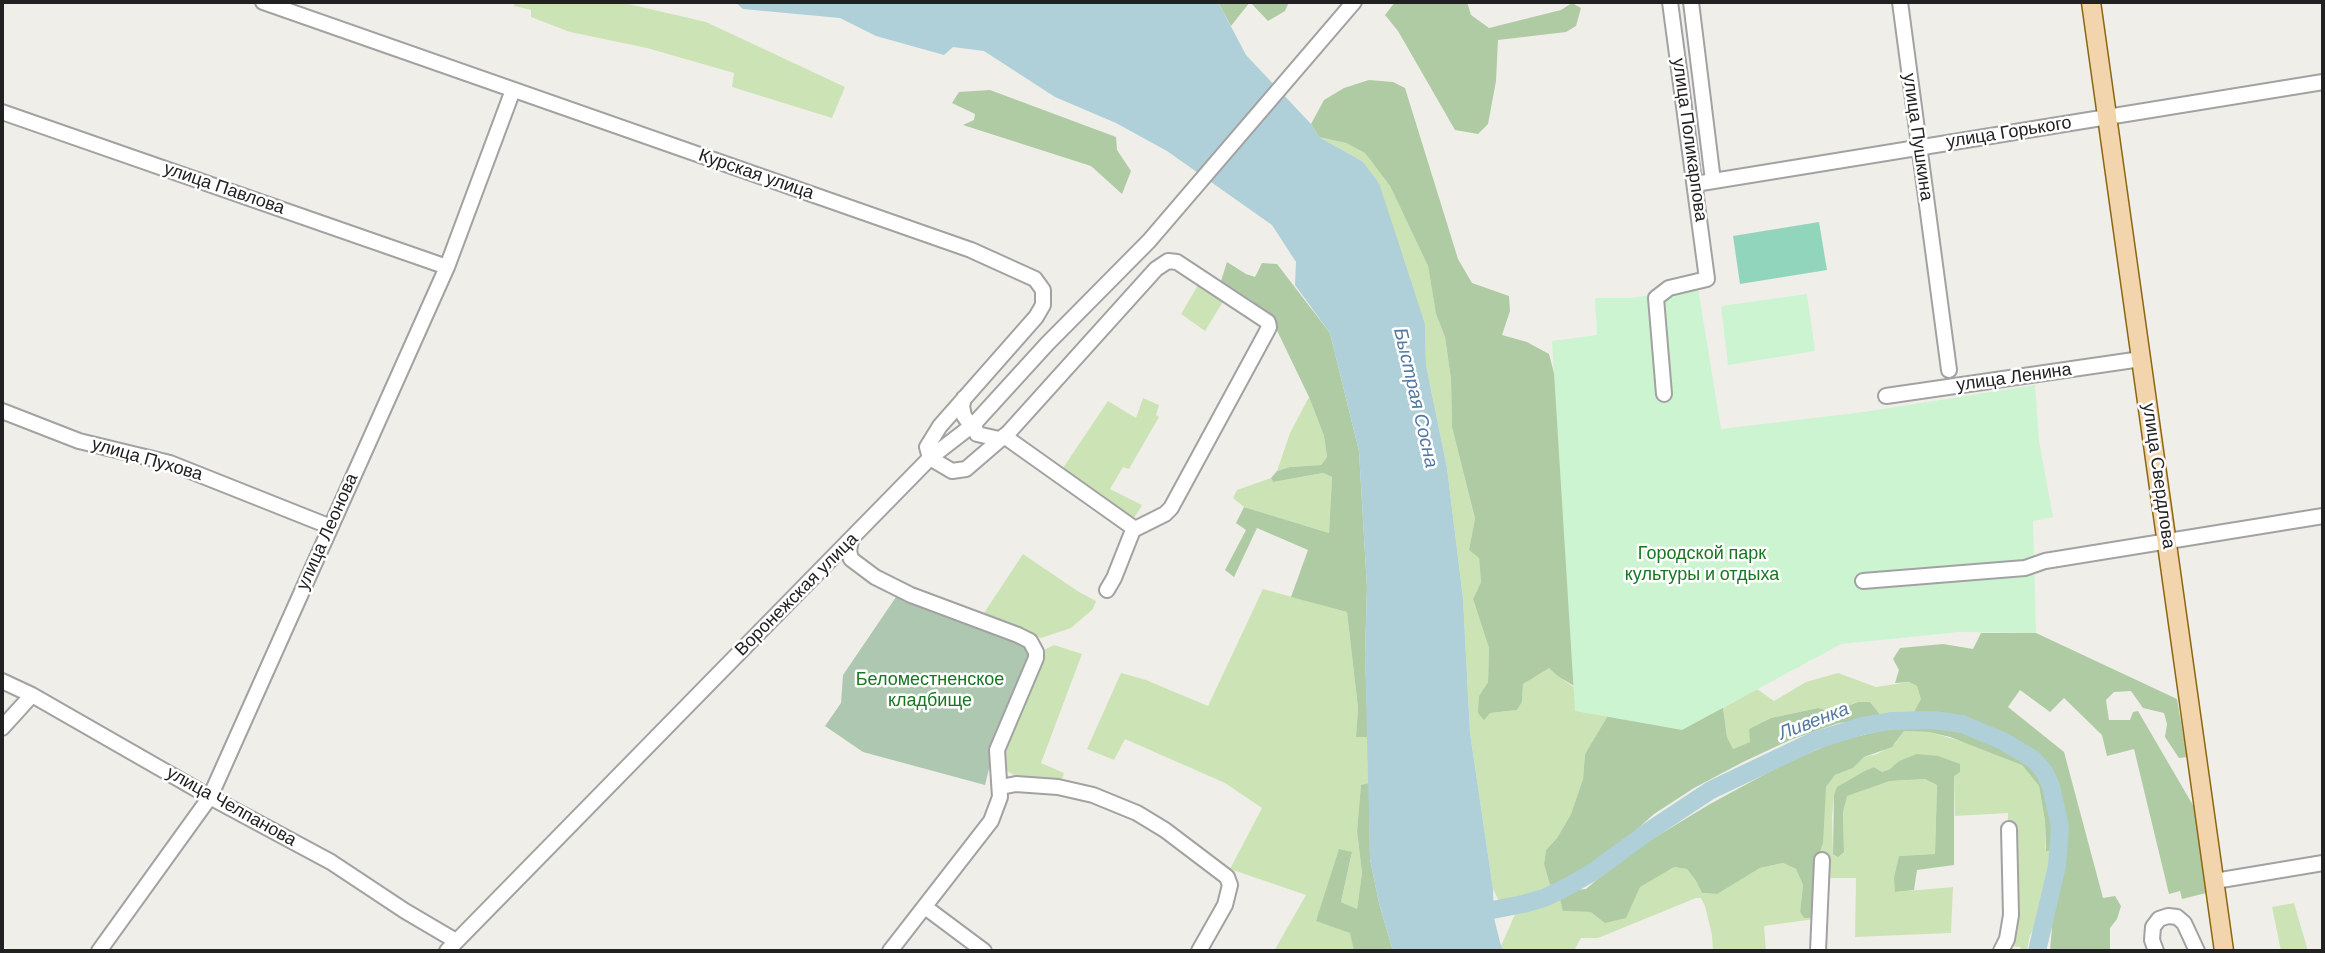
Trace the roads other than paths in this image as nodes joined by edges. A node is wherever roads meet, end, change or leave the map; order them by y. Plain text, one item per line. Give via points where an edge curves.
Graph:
1 (263, 2) edge
2 (1670, 2) edge
3 (1691, 2) edge
4 (1900, 2) edge
5 (2091, 2) edge
6 (1352, 4) edge
7 (2323, 82) edge
8 (513, 90) junction
9 (2, 112) edge
10 (2107, 117) junction
11 (1919, 148) junction
12 (1713, 181) junction
13 (1695, 184) junction
14 (447, 267) junction
15 (2141, 359) junction
16 (1949, 370) dead end
17 (1664, 394) dead end
18 (1886, 396) dead end
19 (964, 398) junction
20 (2, 411) edge
21 (974, 424) junction
22 (1002, 438) junction
23 (930, 458) junction
24 (2323, 516) edge
25 (331, 527) junction
26 (1135, 528) junction
27 (851, 540) junction
28 (2166, 540) junction
29 (1863, 581) dead end
30 (1107, 590) dead end
31 (2, 681) edge
32 (32, 695) junction
33 (2, 728) edge
34 (1001, 787) junction
35 (210, 797) junction
36 (2009, 829) dead end
37 (1822, 860) dead end
38 (2323, 863) edge
39 (2215, 881) junction
40 (925, 907) junction
41 (452, 946) edge
42 (99, 951) edge
43 (890, 951) edge
44 (984, 951) edge
45 (1199, 951) edge
46 (1818, 951) edge
47 (2001, 951) edge
48 (2156, 951) edge
49 (2197, 951) edge
50 (2224, 951) edge

1 - 8 street, Курская улица
2 - 13 street, улица Поликарпова
3 - 12 street, улица Поликарпова
4 - 11 street, улица Пушкина
5 - 10 main road, улица Свердлова
6 - 21 street, Воронежская улица via 1149,241
7 - 10 street, улица Горького
8 - 14 street, улица Леонова
8 - 19 street, Курская улица via 971,250 1035,279 1043,290 1043,305 1036,317
9 - 14 street, улица Павлова
10 - 11 street, улица Горького
10 - 15 main road, улица Свердлова
11 - 12 street, улица Горького
11 - 16 street, улица Пушкина
12 - 13 street, улица Горького
13 - 17 street, улица Поликарпова via 1707,279 1669,288 1656,298
14 - 25 street, улица Леонова
15 - 18 street, улица Ленина
15 - 28 main road, улица Свердлова
19 - 21 street via 964,416
19 - 23 street, Курская улица via 930,440
20 - 25 street, улица Пухова via 91,444 170,463
21 - 22 street via 979,435
21 - 23 street, Воронежская улица
22 - 23 street via 962,471 952,471
22 - 26 street
22 - 26 street via 1168,261 1177,262 1268,322 1171,508
23 - 27 street, Воронежская улица
24 - 28 street
25 - 35 street, улица Леонова
26 - 30 street
27 - 34 street via 851,559 875,577 911,596 1032,643 1035,658 998,750
27 - 41 street, Воронежская улица
28 - 29 street via 2025,568
28 - 39 main road, улица Свердлова
31 - 32 street, улица Челпанова
32 - 33 street
32 - 35 street, улица Челпанова
34 - 40 street via 991,821
34 - 45 street via 1058,787 1093,795 1165,830 1223,874 1230,881 1230,890
35 - 41 street, улица Челпанова via 331,862
35 - 42 street, улица Леонова
36 - 47 street via 2011,915
37 - 46 street
38 - 39 street
39 - 50 main road, улица Свердлова
40 - 43 street
40 - 44 street
48 - 49 street via 2153,927 2168,916 2183,923

